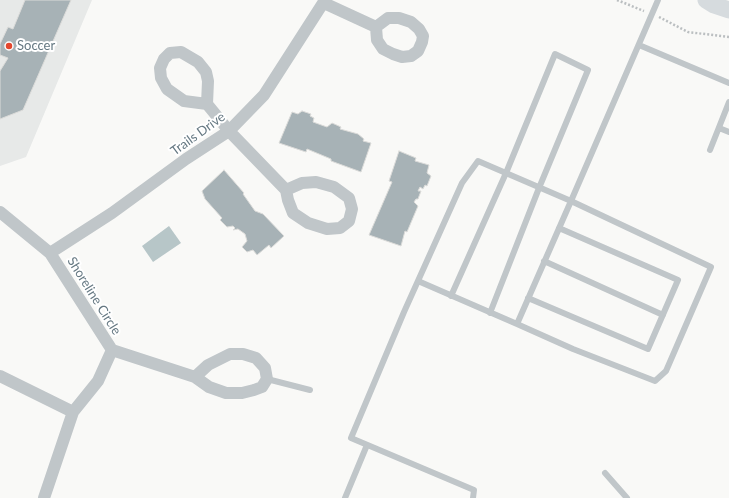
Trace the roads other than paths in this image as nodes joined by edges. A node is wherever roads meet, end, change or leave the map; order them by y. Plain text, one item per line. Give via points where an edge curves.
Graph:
1 (658, 0) edge
2 (706, 0) edge
3 (325, 2) edge
4 (729, 10) edge
5 (376, 27) dead end
6 (639, 45) junction
7 (729, 83) edge
8 (729, 102) edge
9 (207, 104) junction
10 (719, 128) junction
11 (229, 132) junction
12 (729, 132) edge
13 (710, 150) dead end
14 (506, 173) junction
15 (539, 188) junction
16 (286, 190) junction
17 (570, 201) junction
18 (0, 212) edge
19 (559, 228) junction
20 (50, 253) junction
21 (544, 261) junction
22 (418, 281) junction
23 (452, 296) junction
24 (528, 298) junction
25 (490, 313) junction
26 (663, 315) junction
27 (517, 324) junction
28 (112, 350) junction
29 (0, 376) edge
30 (195, 377) junction
31 (267, 379) junction
32 (310, 390) dead end
33 (73, 412) junction
34 (367, 445) junction
35 (605, 473) dead end
36 (44, 498) edge
37 (345, 498) edge
38 (473, 498) edge
39 (628, 498) edge

1 - 6 lane
2 - 4 main road
3 - 5 street
3 - 11 street, Trails Drive via 264,95
6 - 7 lane
6 - 17 lane
8 - 10 lane
9 - 9 street via 206,72 190,56 180,52 170,53 160,68 161,78 167,89 184,101
9 - 11 street
10 - 12 lane
10 - 13 lane
11 - 16 street
11 - 20 street, Trails Drive
14 - 15 lane
14 - 15 lane via 555,54 588,70
14 - 22 lane via 478,162 462,183
14 - 23 lane
15 - 17 lane
15 - 25 lane
16 - 16 street via 293,213 308,223 326,229 340,228 349,221 352,209 349,198 334,187 316,182 302,183
17 - 19 lane
17 - 27 lane via 710,268 666,371 655,381
18 - 20 street, Shoreline Circle
19 - 21 lane
19 - 26 lane via 678,280
20 - 28 street, Shoreline Circle
21 - 24 lane
21 - 26 lane
22 - 23 lane
22 - 34 lane via 351,438
23 - 25 lane
24 - 26 lane via 648,350
24 - 27 lane
25 - 27 lane
28 - 30 street
28 - 33 street, Shoreline Circle via 98,381
29 - 33 street
30 - 31 street via 209,387 226,393 254,390 262,387
30 - 31 street via 218,358 237,354 256,358 265,368
31 - 32 lane
33 - 36 street, Shoreline Circle
34 - 37 lane
34 - 38 lane via 474,490
35 - 39 lane

